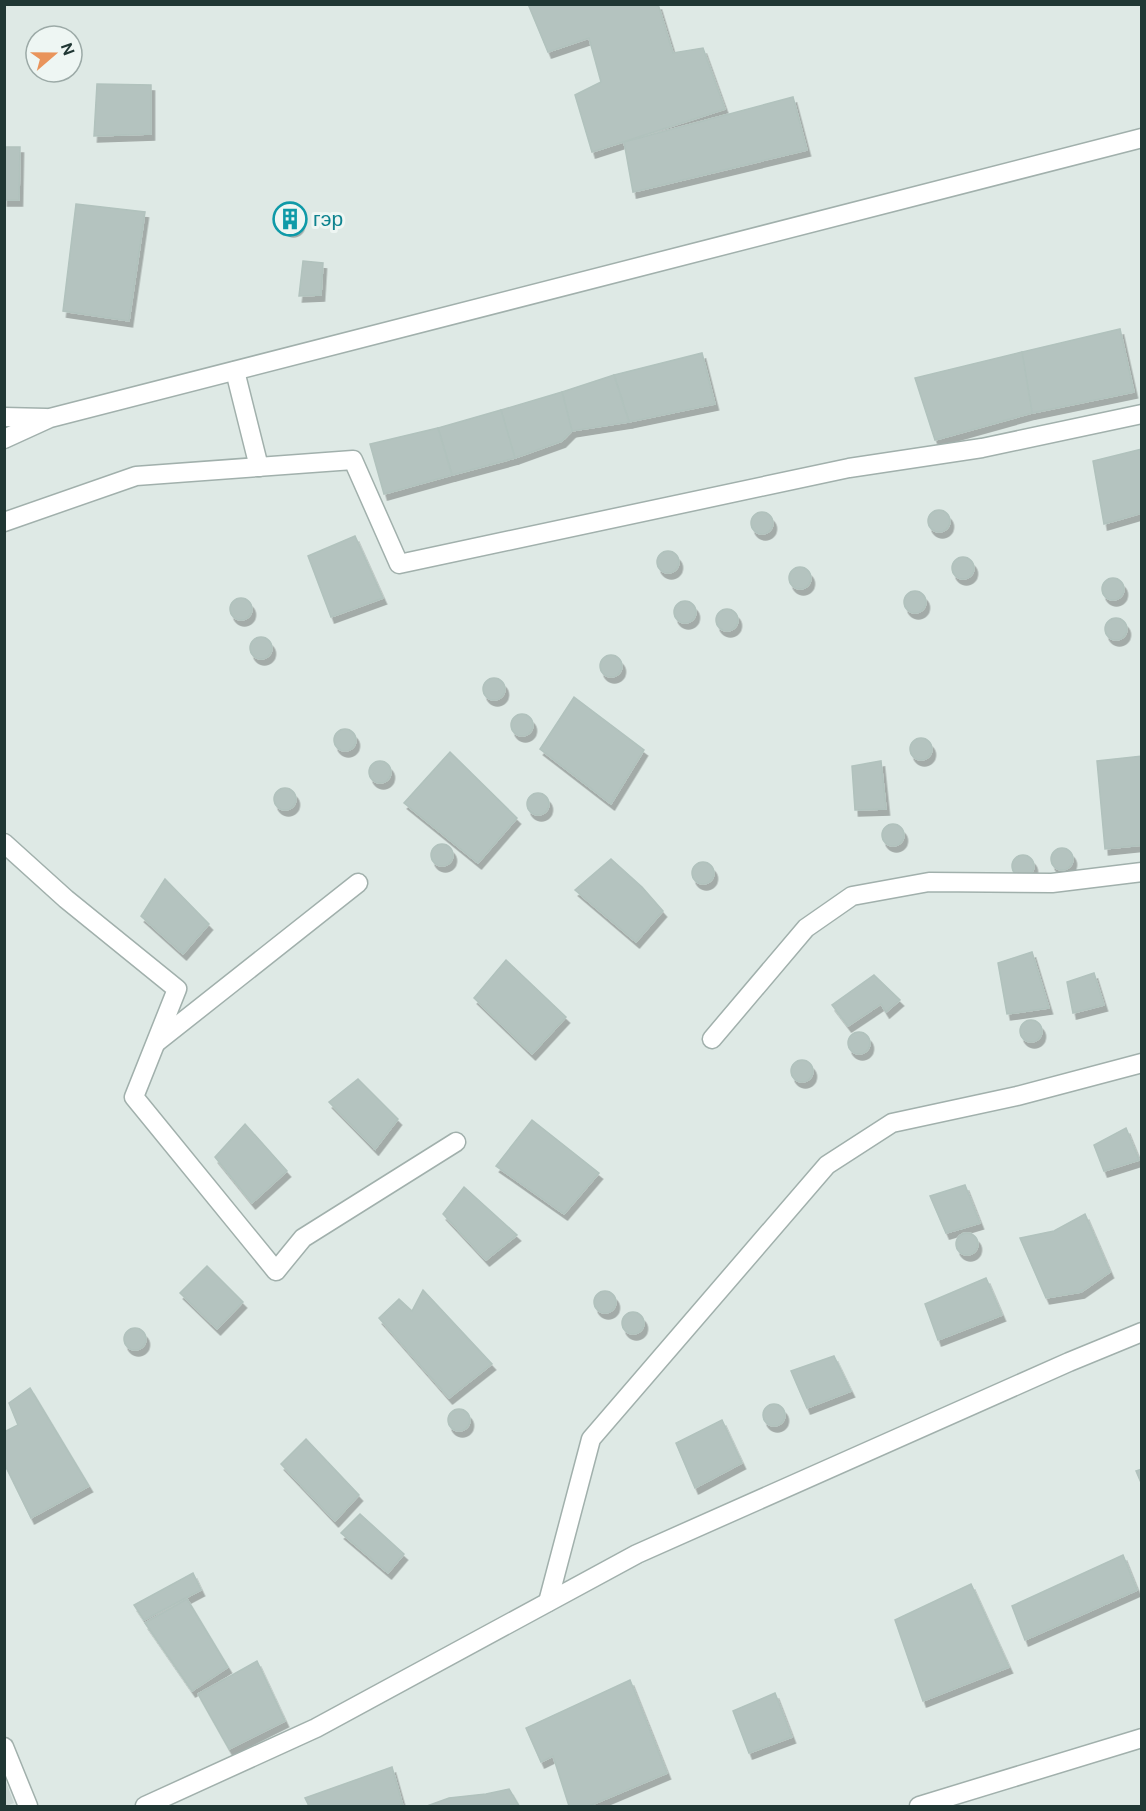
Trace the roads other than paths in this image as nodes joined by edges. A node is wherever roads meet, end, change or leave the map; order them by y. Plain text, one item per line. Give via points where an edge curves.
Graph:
1 (1142, 138) edge
2 (235, 371) junction
3 (1142, 414) edge
4 (4, 417) edge
5 (50, 418) junction
6 (4, 439) edge
7 (259, 467) junction
8 (4, 522) edge
9 (4, 843) edge
10 (1142, 872) edge
11 (358, 884) dead end
12 (712, 1039) dead end
13 (155, 1043) junction
14 (1142, 1063) edge
15 (456, 1142) dead end
16 (1142, 1332) edge
17 (548, 1602) junction
18 (1142, 1738) edge
19 (4, 1747) edge
20 (13, 1791) edge
21 (28, 1806) edge
22 (145, 1806) edge
23 (919, 1806) edge

1 - 2 street
2 - 5 street
2 - 7 street
3 - 7 street via 982,448 849,468 399,564 353,460
4 - 5 street
5 - 6 street
7 - 8 street via 136,476
9 - 13 street via 177,989
10 - 12 street via 1052,883 929,882 852,896 806,928
11 - 13 street
13 - 15 street via 134,1097 276,1271 303,1238
14 - 17 street via 892,1123 827,1165 591,1439
16 - 17 street via 637,1554
17 - 22 street via 316,1728
18 - 23 street
19 - 20 street
20 - 21 street

